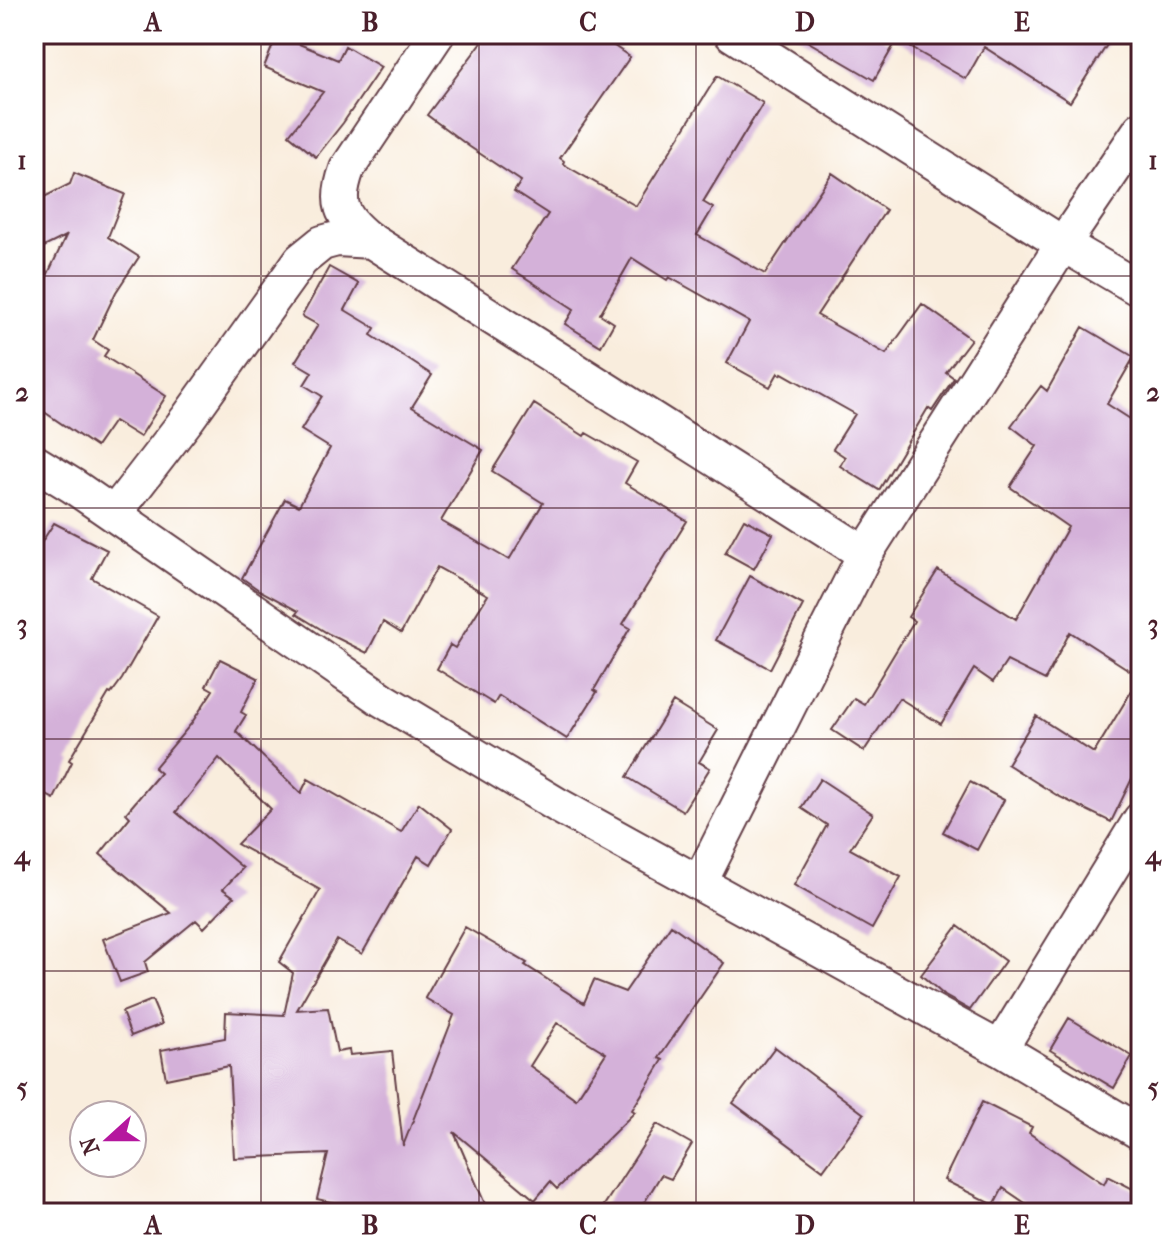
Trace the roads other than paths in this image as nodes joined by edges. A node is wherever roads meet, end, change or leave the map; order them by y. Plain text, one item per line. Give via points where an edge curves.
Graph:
1 (437, 34) edge
2 (732, 34) edge
3 (1141, 129) edge
4 (372, 241) junction
5 (1063, 244) junction
6 (1141, 290) edge
7 (34, 462) edge
8 (114, 514) junction
9 (865, 554) junction
10 (1141, 819) edge
11 (700, 882) junction
12 (1000, 1049) junction
13 (1141, 1133) edge

1 - 4 street via 343,179 343,213
2 - 5 street
3 - 5 street
4 - 8 street via 322,243 301,260
4 - 9 street
5 - 6 street
5 - 9 street
7 - 8 street
8 - 11 street via 383,700 559,806
9 - 11 street
10 - 12 street
11 - 12 street
12 - 13 street

